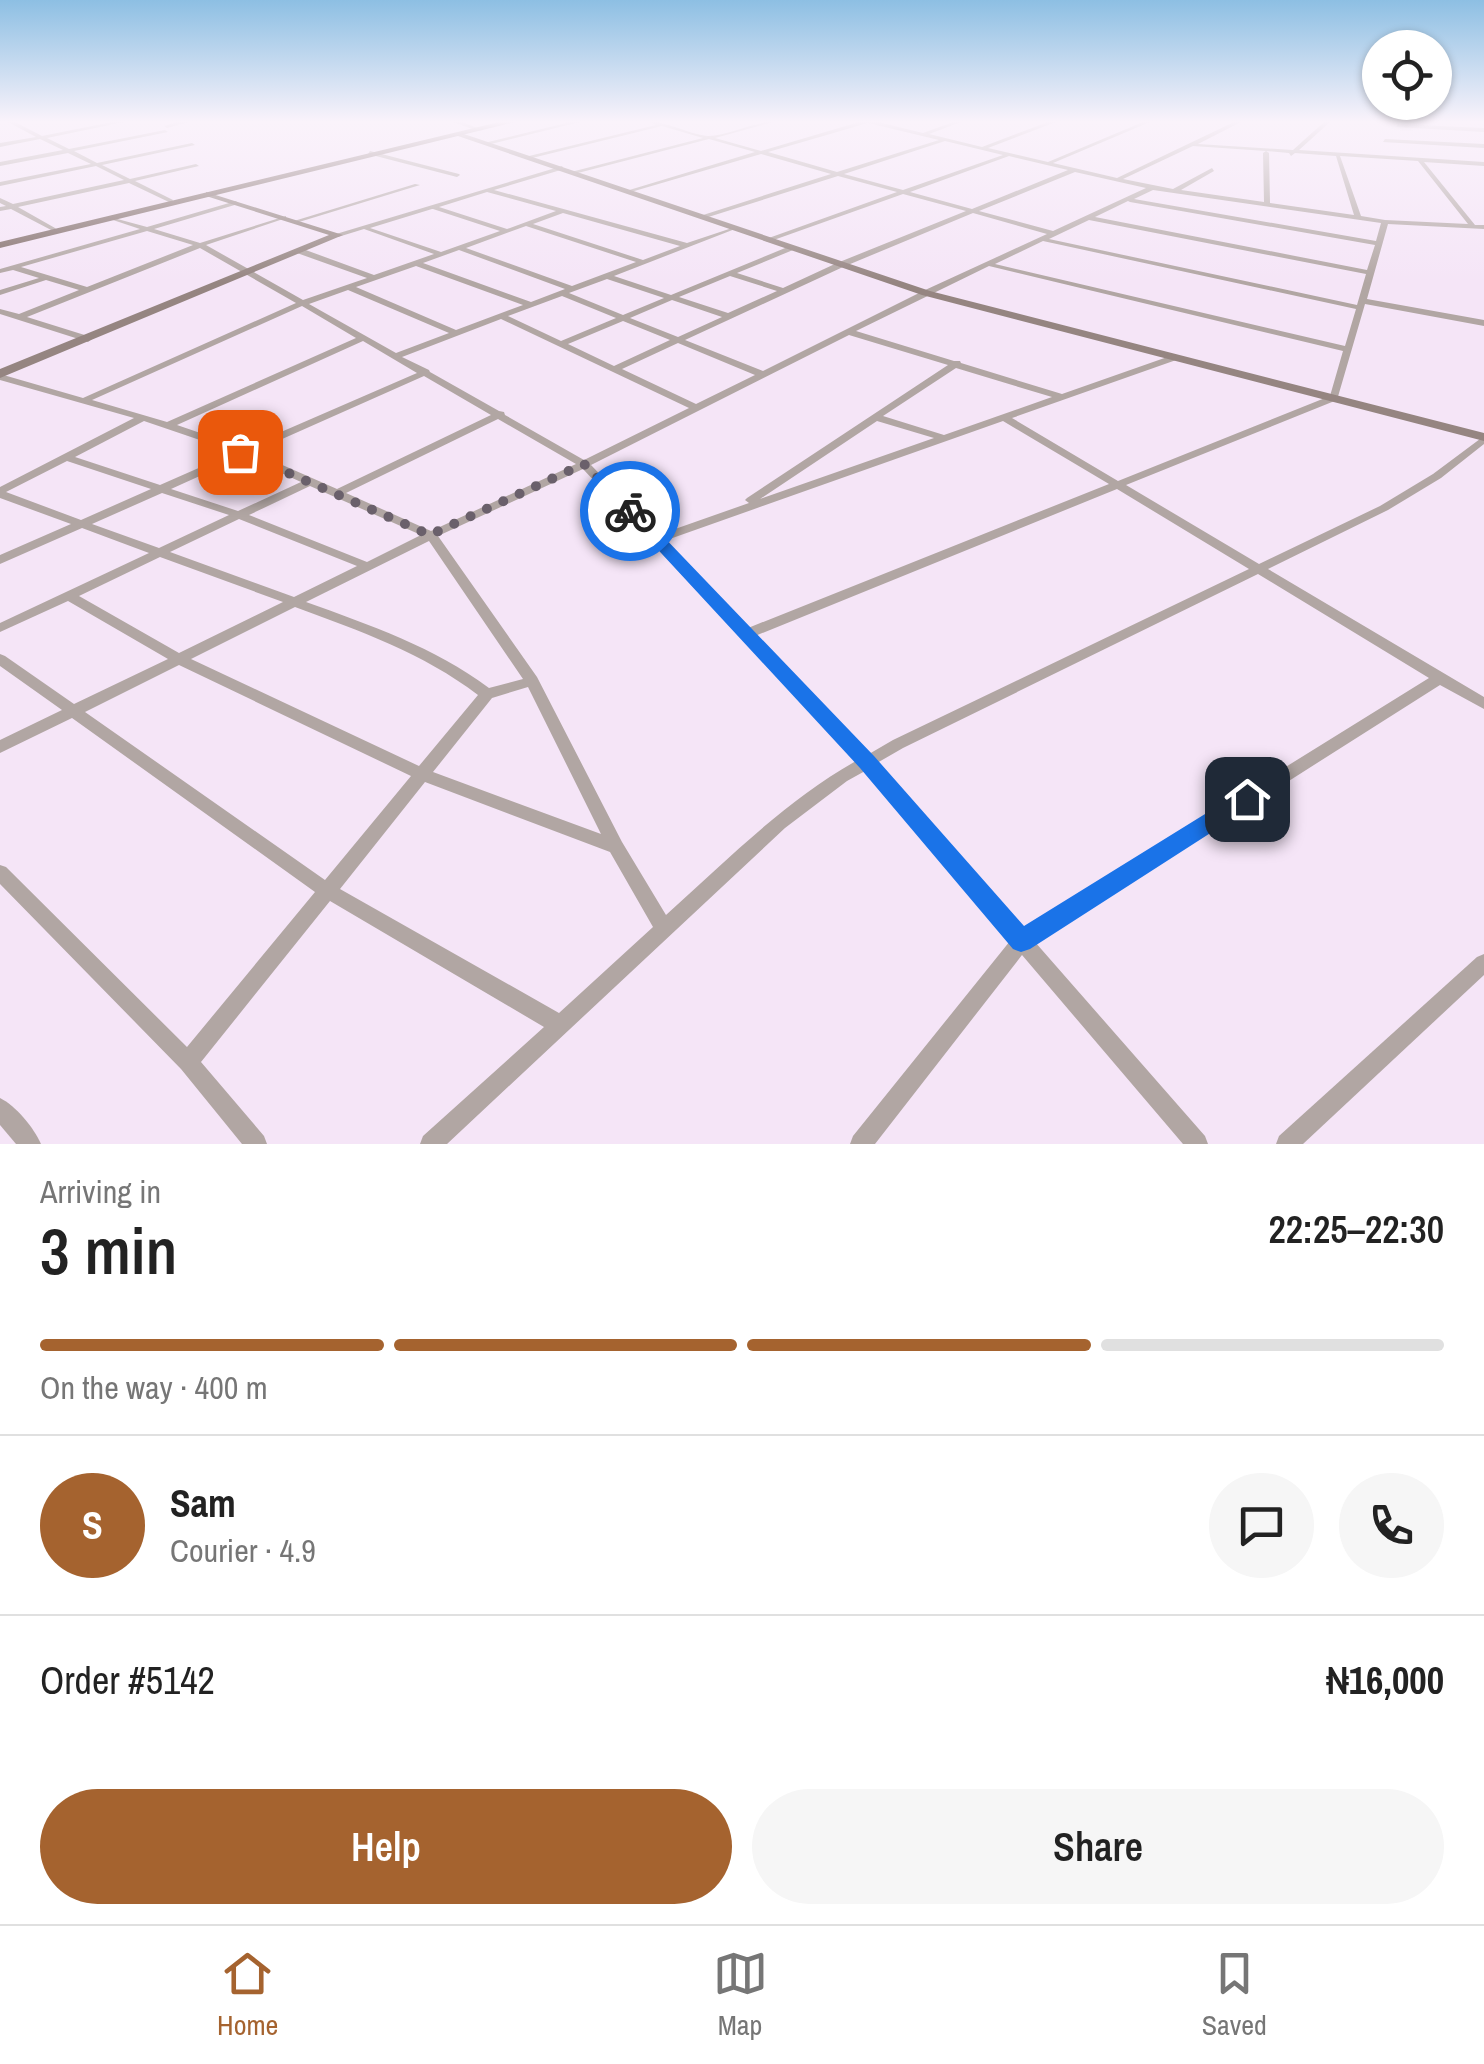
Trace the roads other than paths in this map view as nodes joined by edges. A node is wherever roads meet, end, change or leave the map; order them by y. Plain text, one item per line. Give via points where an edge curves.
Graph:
1 (44, 175) edge
2 (119, 175) edge
3 (151, 175) edge
4 (281, 175) edge
5 (285, 175) edge
6 (547, 175) edge
7 (584, 175) edge
8 (683, 175) edge
9 (832, 175) edge
10 (841, 175) edge
11 (950, 175) edge
12 (1060, 175) edge
13 (1103, 175) edge
14 (1127, 175) edge
15 (1202, 175) edge
16 (1266, 175) edge
17 (1344, 175) edge
18 (1432, 175) edge
19 (1119, 179) junction
20 (129, 180) junction
21 (0, 184) edge
22 (417, 185) dead end
23 (1152, 188) junction
24 (489, 190) junction
25 (630, 191) junction
26 (904, 192) junction
27 (1173, 192) junction
28 (210, 194) junction
29 (0, 200) edge
30 (1130, 200) junction
31 (171, 201) junction
32 (236, 203) junction
33 (12, 206) junction
34 (1267, 206) junction
35 (435, 208) junction
36 (0, 209) edge
37 (563, 211) junction
38 (973, 211) junction
39 (702, 217) junction
40 (112, 218) junction
41 (1089, 218) junction
42 (1358, 218) junction
43 (290, 219) junction
44 (1385, 222) junction
45 (526, 224) junction
46 (1473, 226) junction
47 (1484, 227) edge
48 (149, 228) junction
49 (364, 228) junction
50 (733, 228) junction
51 (52, 229) junction
52 (507, 231) junction
53 (338, 234) junction
54 (1054, 234) junction
55 (1041, 239) junction
56 (768, 240) junction
57 (0, 243) edge
58 (1379, 244) junction
59 (200, 245) junction
60 (686, 246) junction
61 (460, 248) junction
62 (790, 248) junction
63 (300, 251) junction
64 (441, 254) junction
65 (642, 262) junction
66 (416, 263) junction
67 (988, 264) junction
68 (840, 265) junction
69 (0, 267) edge
70 (12, 267) junction
71 (728, 273) junction
72 (1370, 273) junction
73 (245, 274) junction
74 (608, 276) junction
75 (45, 278) junction
76 (375, 278) junction
77 (349, 287) junction
78 (86, 290) junction
79 (567, 291) junction
80 (784, 291) junction
81 (926, 292) junction
82 (0, 293) edge
83 (671, 296) junction
84 (300, 304) junction
85 (531, 304) junction
86 (1361, 305) junction
87 (0, 312) edge
88 (501, 316) junction
89 (728, 316) junction
90 (621, 317) junction
91 (19, 318) junction
92 (1484, 323) edge
93 (849, 332) junction
94 (456, 333) junction
95 (88, 338) junction
96 (363, 338) junction
97 (677, 340) junction
98 (560, 344) junction
99 (1348, 349) junction
100 (396, 356) junction
101 (1176, 357) junction
102 (957, 363) junction
103 (615, 369) junction
104 (426, 372) junction
105 (764, 374) junction
106 (0, 376) edge
107 (1062, 397) junction
108 (1334, 398) junction
109 (83, 401) junction
110 (697, 408) junction
111 (500, 414) junction
112 (876, 417) junction
113 (1004, 417) junction
114 (143, 418) junction
115 (168, 425) junction
116 (943, 437) junction
117 (1484, 438) edge
118 (240, 452) junction
119 (66, 458) junction
120 (584, 464) junction
121 (311, 480) junction
122 (1117, 485) junction
123 (161, 487) junction
124 (0, 492) edge
125 (338, 493) junction
126 (732, 513) junction
127 (239, 515) junction
128 (80, 524) junction
129 (430, 535) junction
130 (657, 539) junction
131 (158, 553) junction
132 (0, 560) edge
133 (367, 566) junction
134 (1258, 569) junction
135 (68, 595) junction
136 (292, 603) junction
137 (0, 610) edge
138 (16, 620) junction
139 (0, 628) edge
140 (746, 634) junction
141 (177, 658) junction
142 (0, 659) edge
143 (1440, 678) junction
144 (532, 681) junction
145 (486, 694) junction
146 (1484, 704) edge
147 (70, 712) junction
148 (0, 747) edge
149 (867, 762) junction
150 (419, 773) junction
151 (616, 847) junction
152 (0, 872) edge
153 (326, 890) junction
154 (666, 930) junction
155 (1021, 941) junction
156 (1484, 963) edge
157 (560, 1026) junction
158 (188, 1062) junction
159 (0, 1109) edge
160 (26, 1142) edge
161 (256, 1144) edge
162 (431, 1144) edge
163 (862, 1144) edge
164 (1196, 1144) edge
165 (1287, 1144) edge

1 - 21 street
2 - 20 street
3 - 20 street
4 - 31 main road
5 - 28 main road
6 - 24 street
7 - 25 street
8 - 25 street
9 - 39 street
10 - 26 street
11 - 26 street
12 - 38 street
13 - 19 street
14 - 19 street
15 - 27 street
16 - 34 street
17 - 42 street
18 - 46 street
19 - 23 street
20 - 31 street
20 - 33 street
22 - 43 street
23 - 27 street
23 - 30 street
24 - 35 street
24 - 37 street
25 - 39 street
26 - 38 street
26 - 56 street
27 - 34 street
28 - 32 street
28 - 40 main road
29 - 33 street
30 - 41 street
30 - 58 street
31 - 51 main road
32 - 43 street
32 - 48 street
33 - 36 street
33 - 51 street
34 - 42 street
35 - 49 street
35 - 52 street
37 - 45 street
37 - 60 street
38 - 54 street
38 - 68 street
39 - 50 street
40 - 48 street
40 - 57 main road
41 - 54 street
41 - 72 street
42 - 44 street
43 - 53 street
43 - 59 street
44 - 46 street
44 - 58 street
45 - 52 street
45 - 65 street
46 - 47 street
48 - 59 street
48 - 70 street
49 - 53 street
49 - 64 street
50 - 56 street
50 - 60 street
51 - 57 main road
52 - 61 street
53 - 63 street
54 - 55 street
55 - 67 street
55 - 86 street
56 - 62 street
58 - 72 street
59 - 73 street
59 - 78 street
60 - 65 street
61 - 64 street
61 - 79 street
62 - 68 street
62 - 71 street
63 - 73 street
63 - 76 street
64 - 66 street
65 - 74 street
66 - 76 street
66 - 85 street
67 - 81 street
67 - 99 street
68 - 80 street
68 - 81 street
69 - 70 street
70 - 75 street
71 - 80 street
71 - 83 street
72 - 86 street
73 - 84 street
73 - 95 street
74 - 79 street
74 - 83 street
75 - 78 street
75 - 82 street
76 - 77 street
77 - 84 street
77 - 94 street
78 - 91 street
79 - 85 street
79 - 90 street
80 - 89 street
81 - 93 street
81 - 101 street
83 - 89 street
83 - 90 street
84 - 96 street
84 - 109 street
85 - 88 street
86 - 92 street
86 - 99 street
87 - 91 street
88 - 94 street
88 - 98 street
89 - 97 street
90 - 97 street
90 - 98 street
91 - 95 street
93 - 102 street
93 - 105 street
94 - 100 street
95 - 106 street
96 - 100 street
96 - 115 street
97 - 103 street
97 - 105 street
98 - 103 street
99 - 108 street
100 - 104 street
101 - 107 street
101 - 108 street
102 - 107 street
102 - 112 street
103 - 110 street
104 - 111 street
104 - 118 street
105 - 110 street
106 - 109 street
107 - 113 street
108 - 117 street
108 - 122 street
109 - 114 street
110 - 120 street
111 - 120 street
111 - 125 street
112 - 116 street
112 - 126 street
113 - 116 street
113 - 122 street
114 - 115 street
114 - 119 street
115 - 118 street
116 - 126 street
117 - 134 street via 1384,508
118 - 121 street
118 - 123 street
119 - 123 street
119 - 124 street
120 - 129 street
120 - 130 street
121 - 125 street
121 - 127 street
122 - 134 street
122 - 140 street
123 - 127 street
123 - 128 street
124 - 128 street
125 - 129 street
126 - 130 street
127 - 131 street
127 - 133 street
128 - 131 street
128 - 132 street
129 - 133 street
129 - 144 street
130 - 140 street
131 - 135 street
131 - 136 street
133 - 136 street
134 - 143 street
134 - 149 street
135 - 138 street
135 - 141 street
136 - 141 street
136 - 145 street via 400,642
137 - 138 street
138 - 139 street
140 - 149 street
141 - 147 street
141 - 150 street
142 - 147 street
143 - 146 street
143 - 155 street
144 - 145 street
144 - 151 street
145 - 150 street
147 - 148 street
147 - 153 street
149 - 154 street via 779,823
149 - 155 street
150 - 151 street
150 - 153 street
151 - 154 street
152 - 158 street
153 - 157 street
153 - 158 street
154 - 157 street
155 - 163 street
155 - 164 street
156 - 165 street
157 - 162 street
158 - 161 street
159 - 160 street

